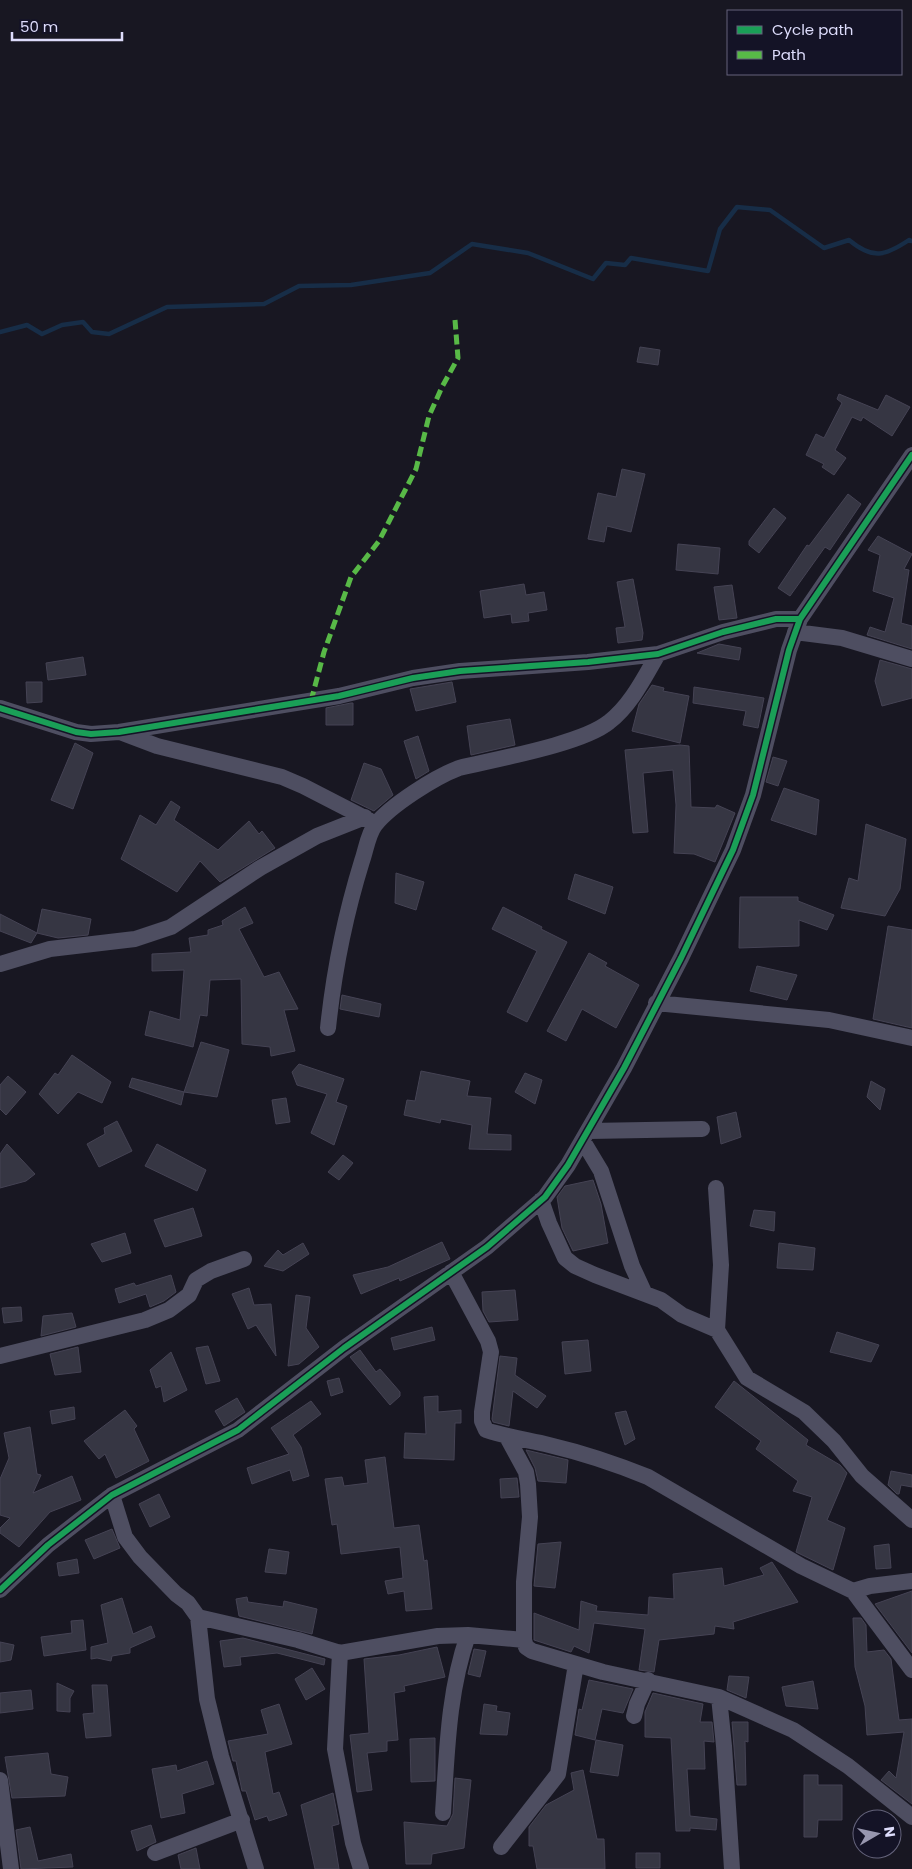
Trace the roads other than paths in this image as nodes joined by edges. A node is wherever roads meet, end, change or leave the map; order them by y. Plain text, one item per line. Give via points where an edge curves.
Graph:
1 (912, 455) edge
2 (798, 625) junction
3 (658, 654) junction
4 (912, 659) edge
5 (0, 708) edge
6 (120, 732) junction
7 (370, 821) junction
8 (0, 964) edge
9 (656, 1003) junction
10 (328, 1028) dead end
11 (912, 1038) edge
12 (702, 1128) dead end
13 (586, 1136) junction
14 (716, 1188) dead end
15 (541, 1200) junction
16 (244, 1258) dead end
17 (451, 1272) junction
18 (644, 1292) junction
19 (717, 1330) junction
20 (0, 1356) edge
21 (507, 1436) junction
22 (112, 1495) junction
23 (912, 1520) edge
24 (912, 1580) edge
25 (0, 1590) edge
26 (853, 1591) junction
27 (198, 1617) junction
28 (468, 1635) junction
29 (524, 1640) junction
30 (340, 1653) junction
31 (576, 1664) junction
32 (912, 1670) edge
33 (648, 1680) junction
34 (719, 1697) junction
35 (634, 1716) dead end
36 (0, 1780) edge
37 (443, 1812) dead end
38 (912, 1816) edge
39 (242, 1820) junction
40 (501, 1846) dead end
41 (155, 1853) dead end
42 (10, 1869) edge
43 (256, 1869) edge
44 (361, 1869) edge
45 (732, 1869) edge

1 - 2 street
2 - 3 street via 776,619
2 - 4 street
2 - 9 street via 753,795 733,850
3 - 6 street via 460,671 413,678 339,696
3 - 7 street via 633,696 608,723 585,736 444,774
5 - 6 street via 76,732
6 - 7 street via 157,746 282,777
7 - 8 street via 316,836 268,863 171,927 135,939 50,949
7 - 10 street via 336,960
9 - 11 street via 829,1020
9 - 13 street
12 - 13 street
13 - 15 street
13 - 18 street
14 - 19 street via 721,1264
15 - 17 street via 493,1242
15 - 18 street via 565,1258 595,1275
16 - 20 street via 196,1280 189,1295 170,1310 145,1320
17 - 21 street via 491,1352 482,1421 486,1430
17 - 22 street via 344,1348 238,1430
18 - 19 street via 682,1315
19 - 23 street via 747,1378 804,1412 834,1441 862,1476
21 - 26 street via 562,1448 648,1477 800,1566
21 - 29 street via 526,1472 528,1484 530,1517 524,1582
22 - 25 street via 48,1545
22 - 27 street via 125,1536
24 - 26 street
26 - 32 street
27 - 30 street
27 - 39 street via 207,1699
28 - 29 street
28 - 30 street via 438,1636
28 - 37 street via 459,1660 452,1704
29 - 31 street via 532,1651
30 - 44 street via 335,1748
31 - 33 street
31 - 40 street via 558,1774
33 - 34 street
33 - 35 street
34 - 38 street via 793,1730 848,1766
34 - 45 street
36 - 42 street
39 - 41 street
39 - 43 street

